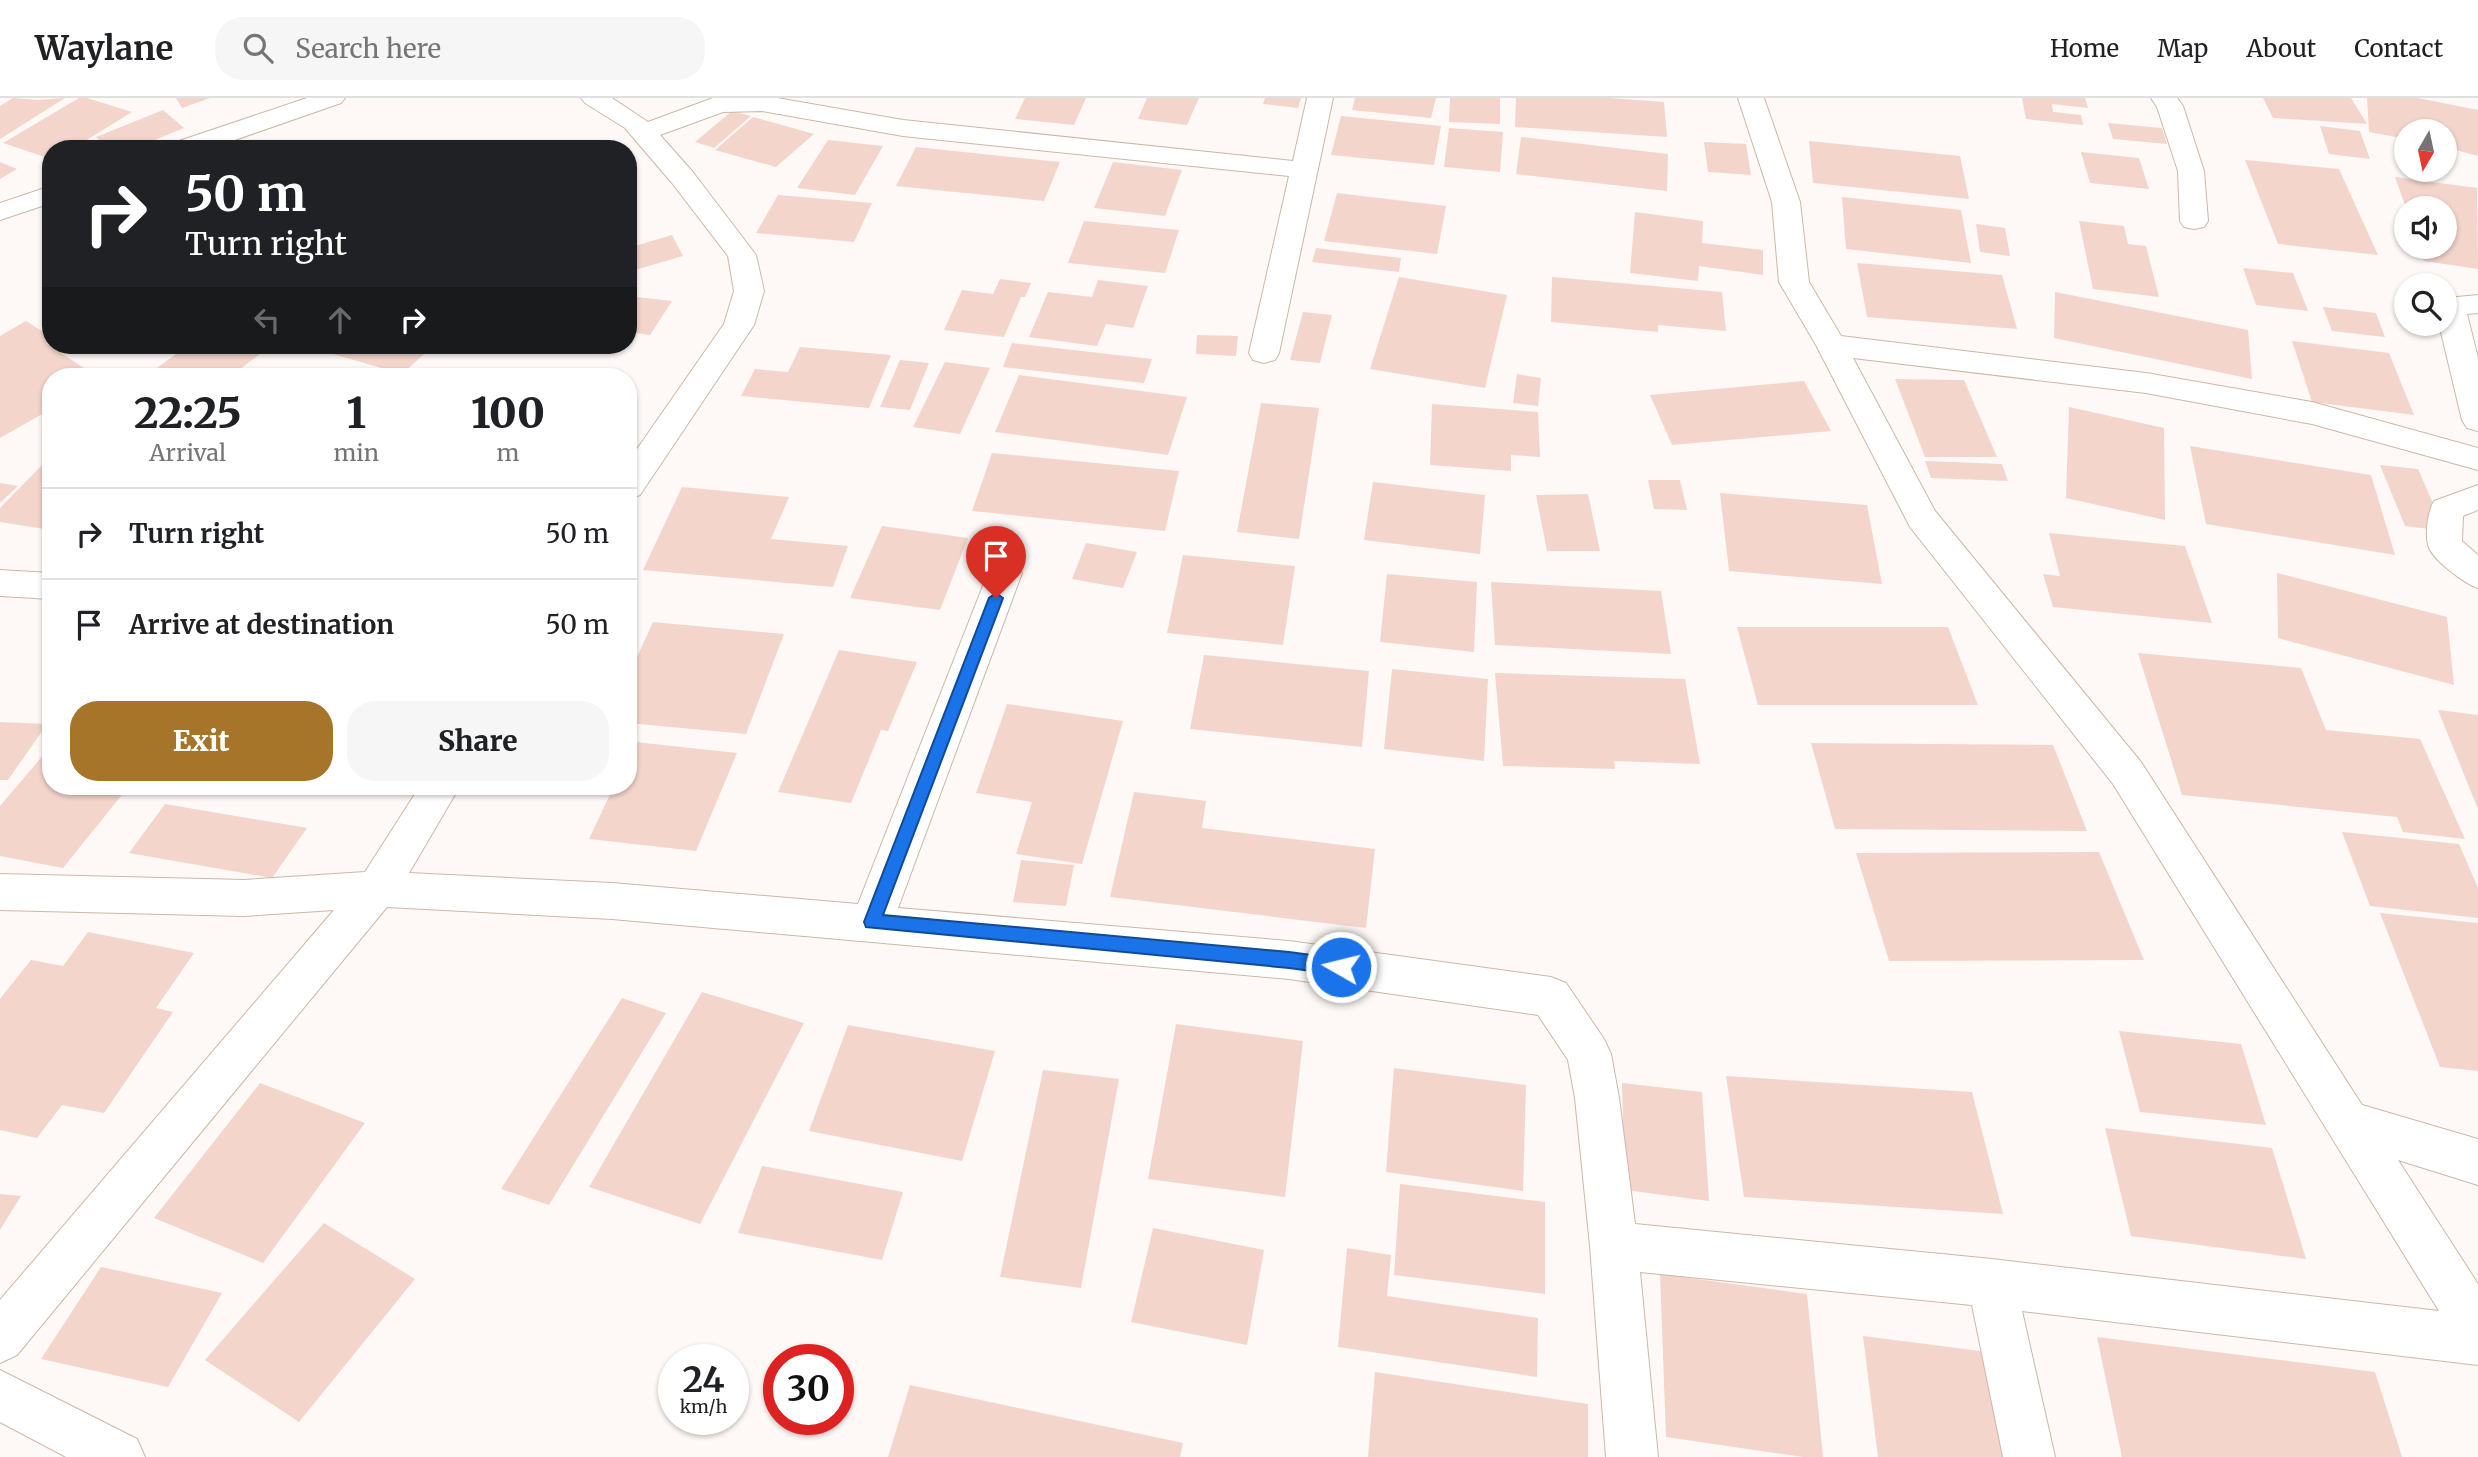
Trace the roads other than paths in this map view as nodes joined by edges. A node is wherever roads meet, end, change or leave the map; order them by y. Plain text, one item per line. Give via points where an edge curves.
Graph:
1 (331, 98) edge
2 (594, 98) edge
3 (1320, 98) edge
4 (1751, 98) edge
5 (2164, 98) edge
6 (645, 132) junction
7 (208, 140) edge
8 (1305, 170) junction
9 (42, 197) edge
10 (0, 212) edge
11 (2194, 221) dead end
12 (2478, 304) edge
13 (1831, 345) junction
14 (1264, 353) dead end
15 (2478, 420) edge
16 (2478, 459) edge
17 (637, 474) edge
18 (2478, 497) edge
19 (1005, 573) dead end
20 (2478, 575) edge
21 (0, 583) edge
22 (42, 585) edge
23 (435, 795) edge
24 (377, 889) junction
25 (0, 892) edge
26 (872, 922) junction
27 (2347, 1122) junction
28 (2478, 1162) edge
29 (1614, 1245) junction
30 (1992, 1283) junction
31 (2478, 1328) edge
32 (0, 1338) edge
33 (2478, 1340) edge
34 (0, 1395) edge
35 (119, 1457) edge
36 (1632, 1457) edge
37 (2029, 1457) edge

1 - 7 street
2 - 6 street
3 - 8 street
4 - 13 street via 1786,202 1794,282
5 - 11 street via 2191,171
6 - 8 street via 720,104 762,103 903,128
6 - 17 street via 741,256 749,290 739,325
8 - 14 street
9 - 10 street
12 - 15 street via 2457,304 2451,310
13 - 16 street via 2146,383 2312,413
13 - 27 street via 1922,518 2127,773
18 - 20 street via 2446,509 2445,545
19 - 26 street
21 - 22 street
23 - 24 street
24 - 25 street via 244,898
24 - 26 street via 612,901
24 - 32 street
26 - 29 street via 1289,960 1551,997 1589,1054
27 - 28 street
27 - 31 street
29 - 30 street
29 - 36 street
30 - 33 street
30 - 37 street
34 - 35 street

